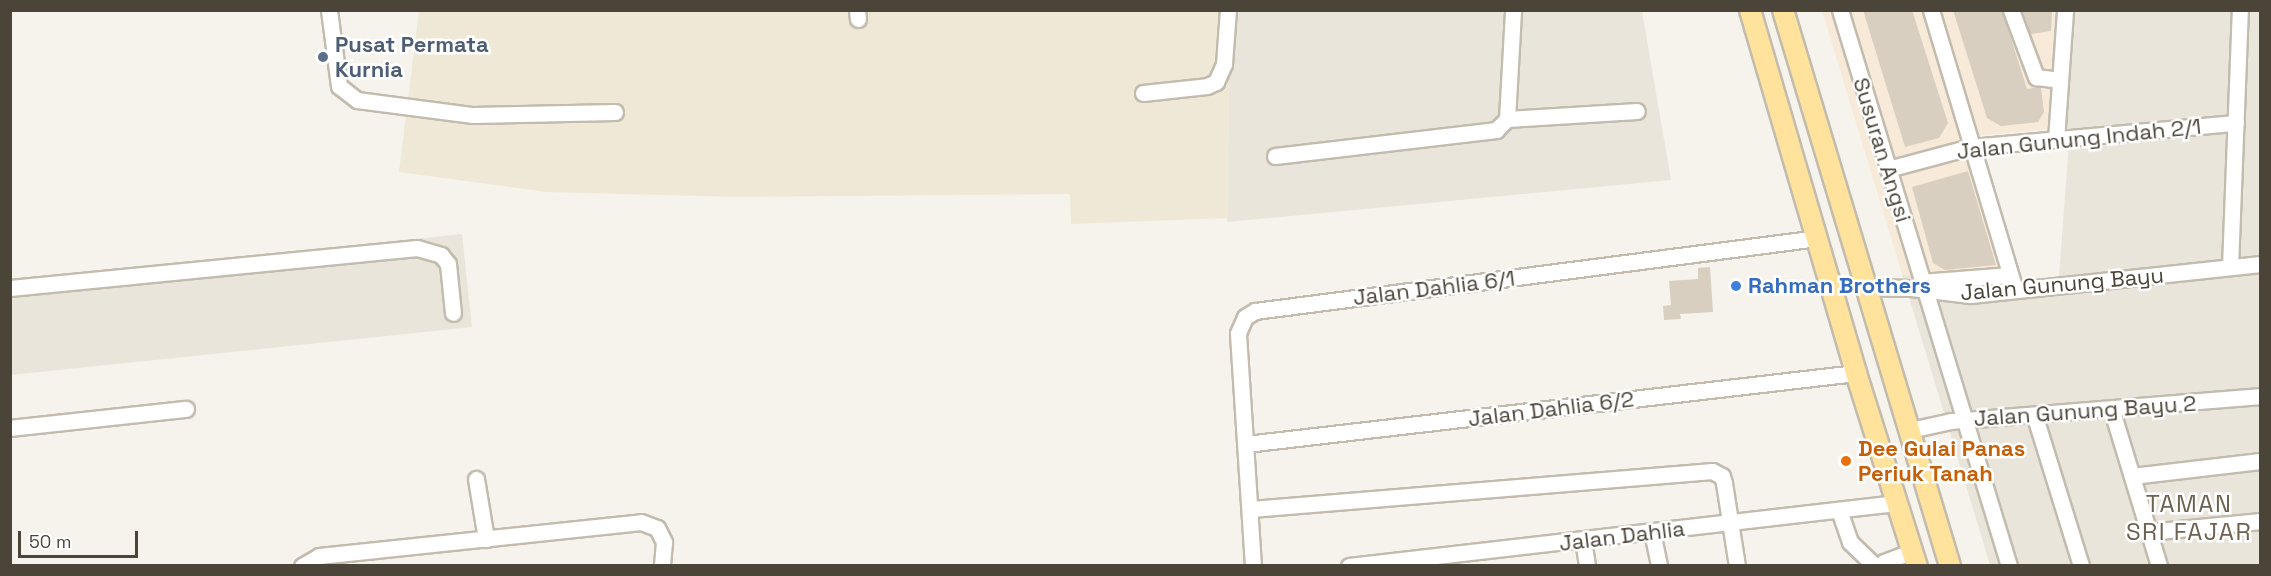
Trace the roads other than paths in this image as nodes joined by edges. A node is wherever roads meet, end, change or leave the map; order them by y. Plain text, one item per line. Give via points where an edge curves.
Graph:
1 (329, 10) edge
2 (1228, 10) edge
3 (1513, 10) edge
4 (1750, 10) edge
5 (1783, 10) edge
6 (1840, 10) edge
7 (1931, 10) edge
8 (2011, 10) edge
9 (2065, 10) edge
10 (2240, 10) edge
11 (2060, 80) junction
12 (1143, 93) dead end
13 (1637, 111) dead end
14 (615, 112) dead end
15 (1507, 119) junction
16 (2236, 123) junction
17 (2056, 140) junction
18 (1970, 147) junction
19 (1275, 156) dead end
20 (1888, 169) junction
21 (1818, 238) junction
22 (2260, 264) edge
23 (2230, 267) junction
24 (2010, 275) junction
25 (1922, 286) junction
26 (1864, 287) junction
27 (10, 288) edge
28 (2015, 290) junction
29 (453, 313) dead end
30 (1856, 374) junction
31 (2260, 396) edge
32 (186, 409) dead end
33 (2112, 411) junction
34 (2035, 417) junction
35 (1966, 420) junction
36 (10, 428) edge
37 (1910, 430) junction
38 (1246, 444) junction
39 (2260, 461) edge
40 (2132, 476) junction
41 (477, 479) dead end
42 (1896, 503) junction
43 (1251, 509) junction
44 (1839, 510) junction
45 (2260, 521) edge
46 (1730, 523) junction
47 (1652, 532) junction
48 (2148, 532) junction
49 (486, 539) junction
50 (1583, 540) junction
51 (1915, 558) edge
52 (1879, 564) edge
53 (302, 566) edge
54 (662, 566) edge
55 (1253, 566) edge
56 (1349, 566) edge
57 (1587, 566) edge
58 (1659, 566) edge
59 (1737, 566) edge
60 (1950, 566) edge
61 (2009, 566) edge
62 (2081, 566) edge
63 (2159, 566) edge

1 - 14 street via 339,86 357,100 473,115
2 - 12 street via 1224,64 1216,82
3 - 15 street
4 - 21 main road
5 - 26 main road
6 - 20 street, Susuran Angsi
7 - 18 street
8 - 11 street via 2036,77
9 - 11 street
10 - 16 street
11 - 17 street
13 - 15 street
15 - 19 street via 1504,126 1487,133
16 - 17 street, Jalan Gunung Indah 2/1
16 - 23 street
17 - 18 street, Jalan Gunung Indah 2/1
18 - 20 street, Jalan Gunung Indah 2/1
18 - 24 street
20 - 25 street, Susuran Angsi
21 - 30 main road
21 - 38 street, Jalan Dahlia 6/1 via 1254,311 1245,317 1238,333
22 - 23 street, Jalan Gunung Bayu
23 - 28 street, Jalan Gunung Bayu
24 - 25 street
24 - 28 street
25 - 26 street, Jalan Gunung Bayu
25 - 28 street, Jalan Gunung Bayu via 1971,296
25 - 35 street, Susuran Angsi via 1932,305
26 - 37 main road
27 - 29 street via 417,248 441,255 448,264
30 - 38 street, Jalan Dahlia 6/2
30 - 42 main road
31 - 33 street, Jalan Gunung Bayu 2
32 - 36 street
33 - 34 street, Jalan Gunung Bayu 2
33 - 40 street
34 - 35 street, Jalan Gunung Bayu 2
34 - 62 street
35 - 37 street, Jalan Gunung Bayu 2
35 - 61 street, Susuran Angsi
37 - 60 main road
38 - 43 street, Jalan Dahlia 6/1
39 - 40 street
40 - 48 street
41 - 49 street
42 - 44 street, Jalan Dahlia
42 - 51 main road
43 - 46 street via 1712,471 1722,476
43 - 55 street, Jalan Dahlia 6/1
44 - 46 street, Jalan Dahlia
44 - 52 street via 1850,542
45 - 48 street
46 - 47 street, Jalan Dahlia
46 - 59 street
47 - 50 street, Jalan Dahlia
47 - 58 street
48 - 63 street
49 - 53 street via 319,556
49 - 54 street via 641,522 657,528 664,542
50 - 56 street, Jalan Dahlia
50 - 57 street
51 - 52 street

